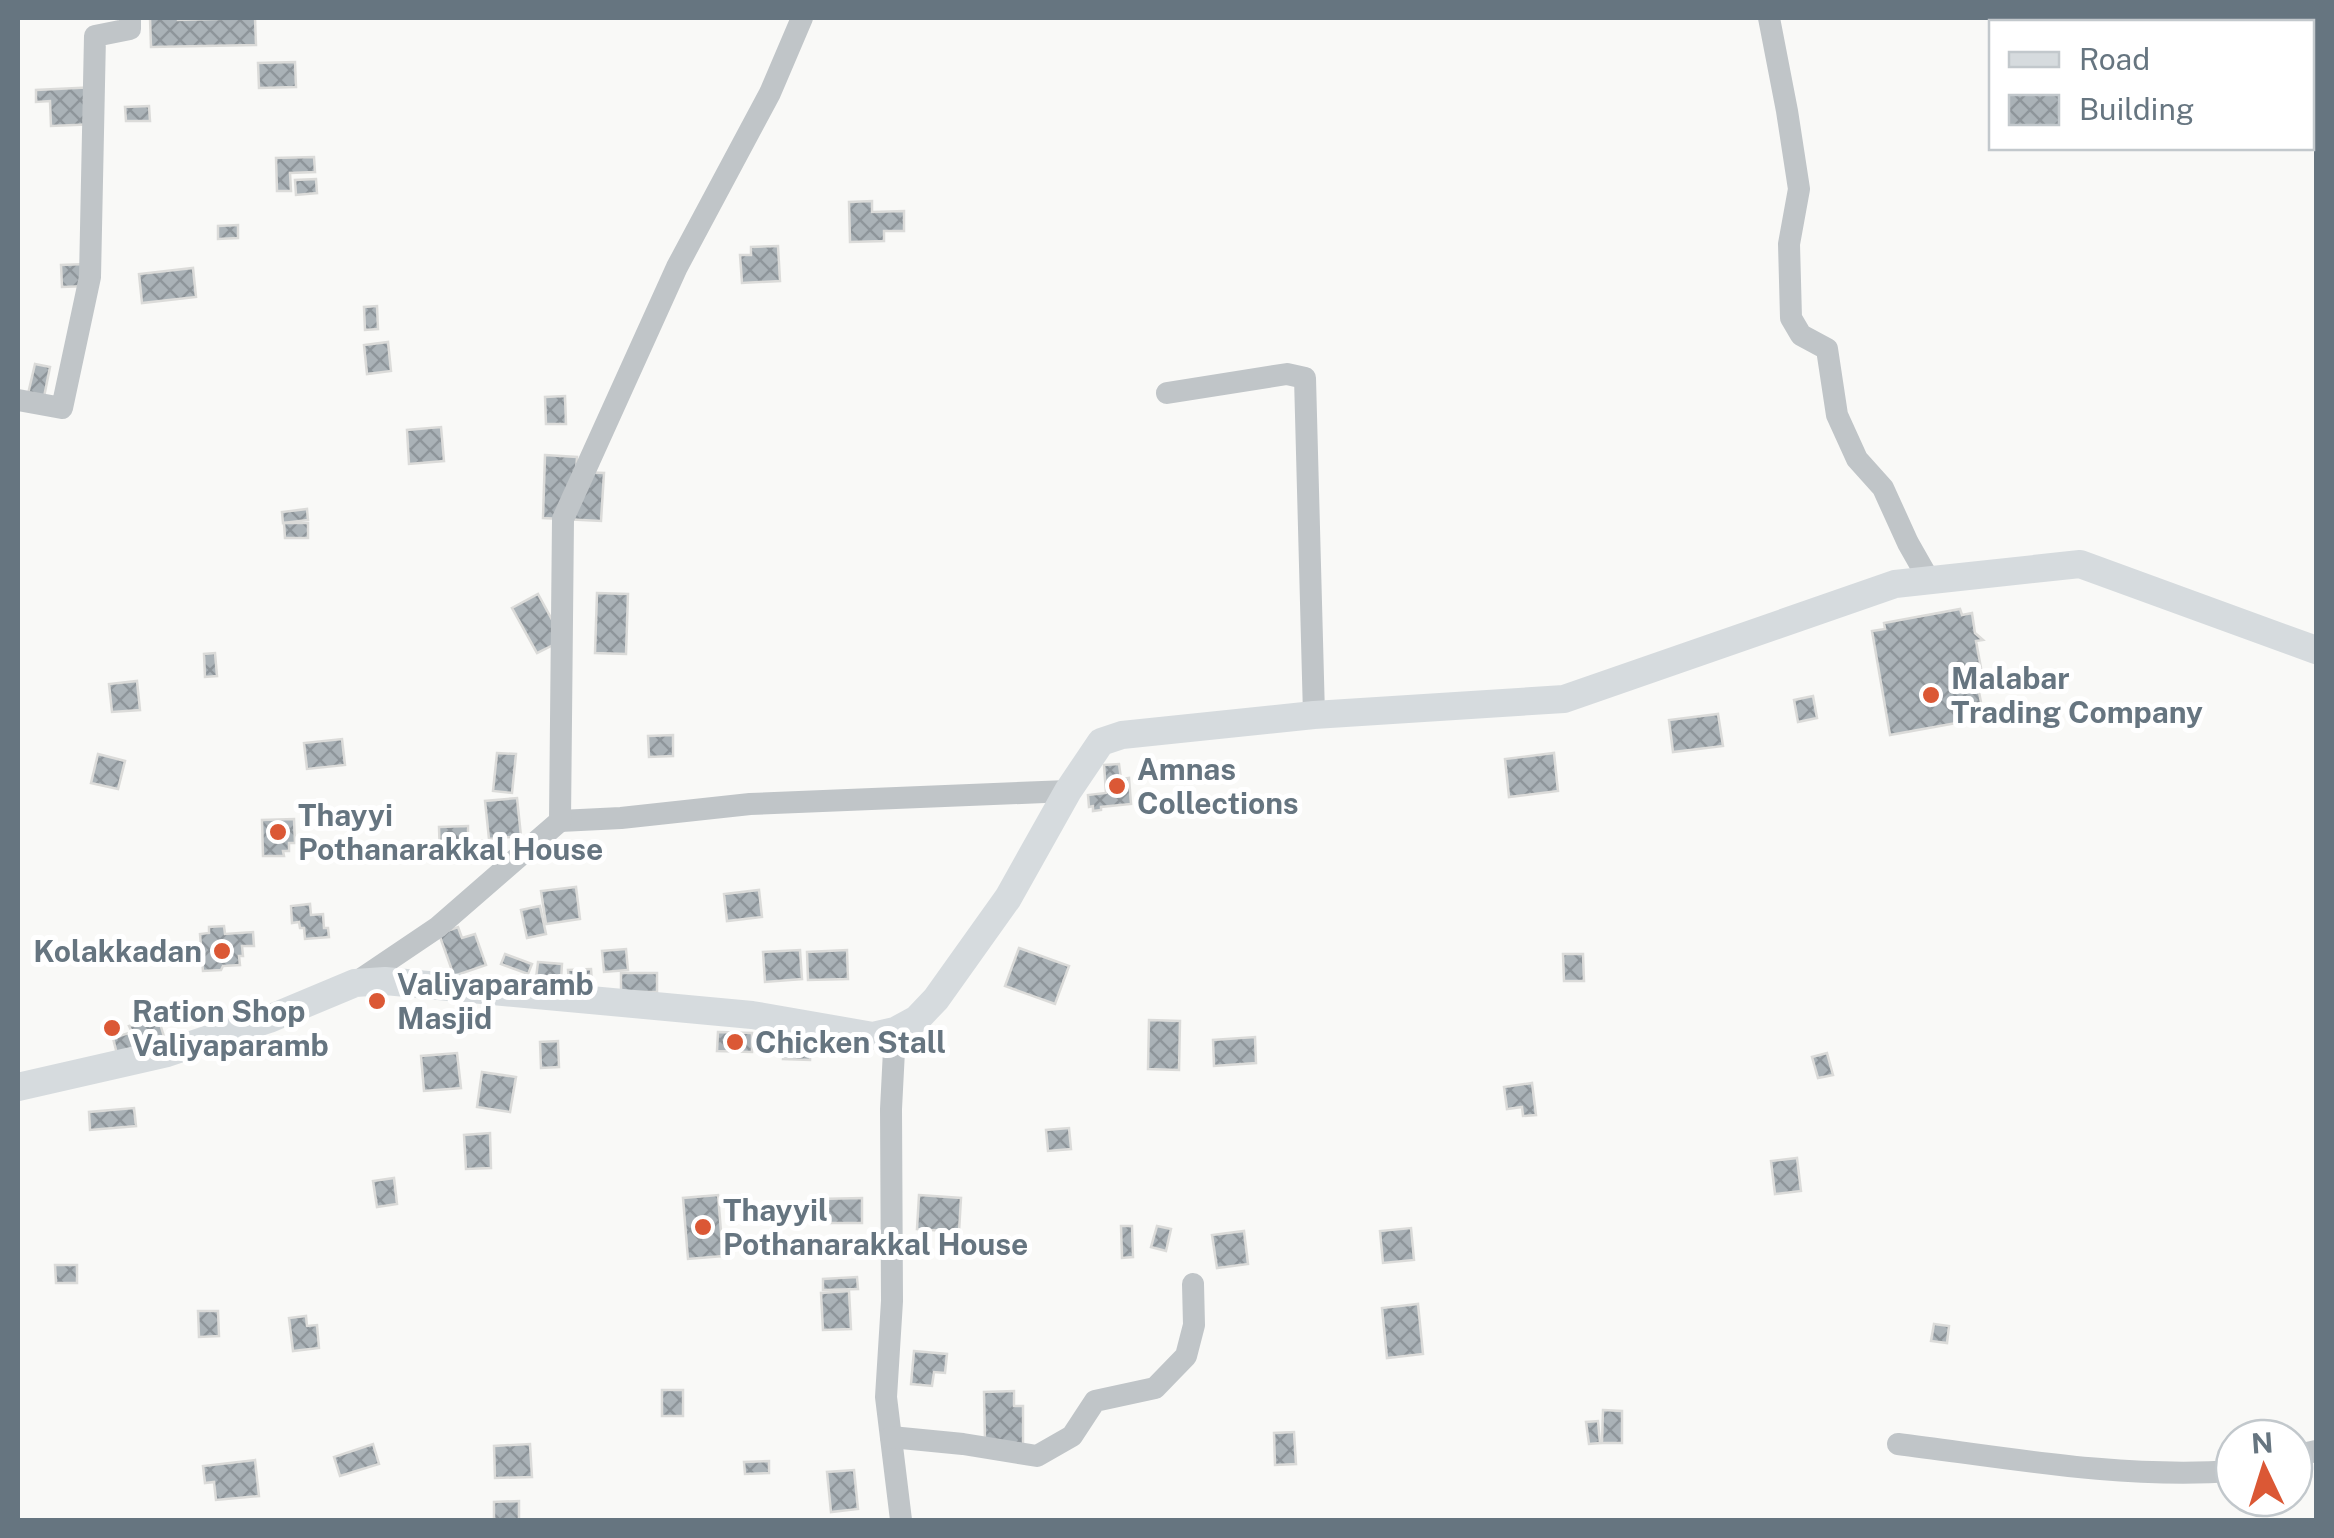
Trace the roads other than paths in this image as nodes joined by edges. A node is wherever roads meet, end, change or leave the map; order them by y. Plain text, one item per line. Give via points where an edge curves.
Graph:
1 (130, 18) edge
2 (802, 18) edge
3 (1768, 18) edge
4 (1168, 393) dead end
5 (18, 400) edge
6 (1929, 580) junction
7 (2316, 650) edge
8 (1314, 715) junction
9 (1068, 791) junction
10 (560, 821) junction
11 (355, 982) junction
12 (895, 1031) junction
13 (18, 1087) edge
14 (1193, 1284) dead end
15 (891, 1437) junction
16 (1898, 1444) dead end
17 (2214, 1472) edge
18 (901, 1520) edge

1 - 5 street via 130,29 96,36 90,277 62,408
2 - 10 street via 563,519
3 - 6 street via 1799,189 1789,244 1791,318 1801,335 1827,350 1836,415 1857,459 1883,488
4 - 8 street via 1287,374 1306,378
6 - 7 main road via 2080,564
6 - 8 main road via 1895,584 1564,698
8 - 9 main road via 1122,735 1101,742
9 - 10 street via 750,804
9 - 12 main road via 1008,898 936,999
10 - 11 street via 438,927
11 - 12 main road via 752,1015 873,1036
11 - 13 main road via 166,1054
12 - 15 street via 886,1397
14 - 15 street via 1186,1356 1155,1388 1096,1401 1072,1436 1037,1456
15 - 18 street
16 - 17 street via 2078,1467

